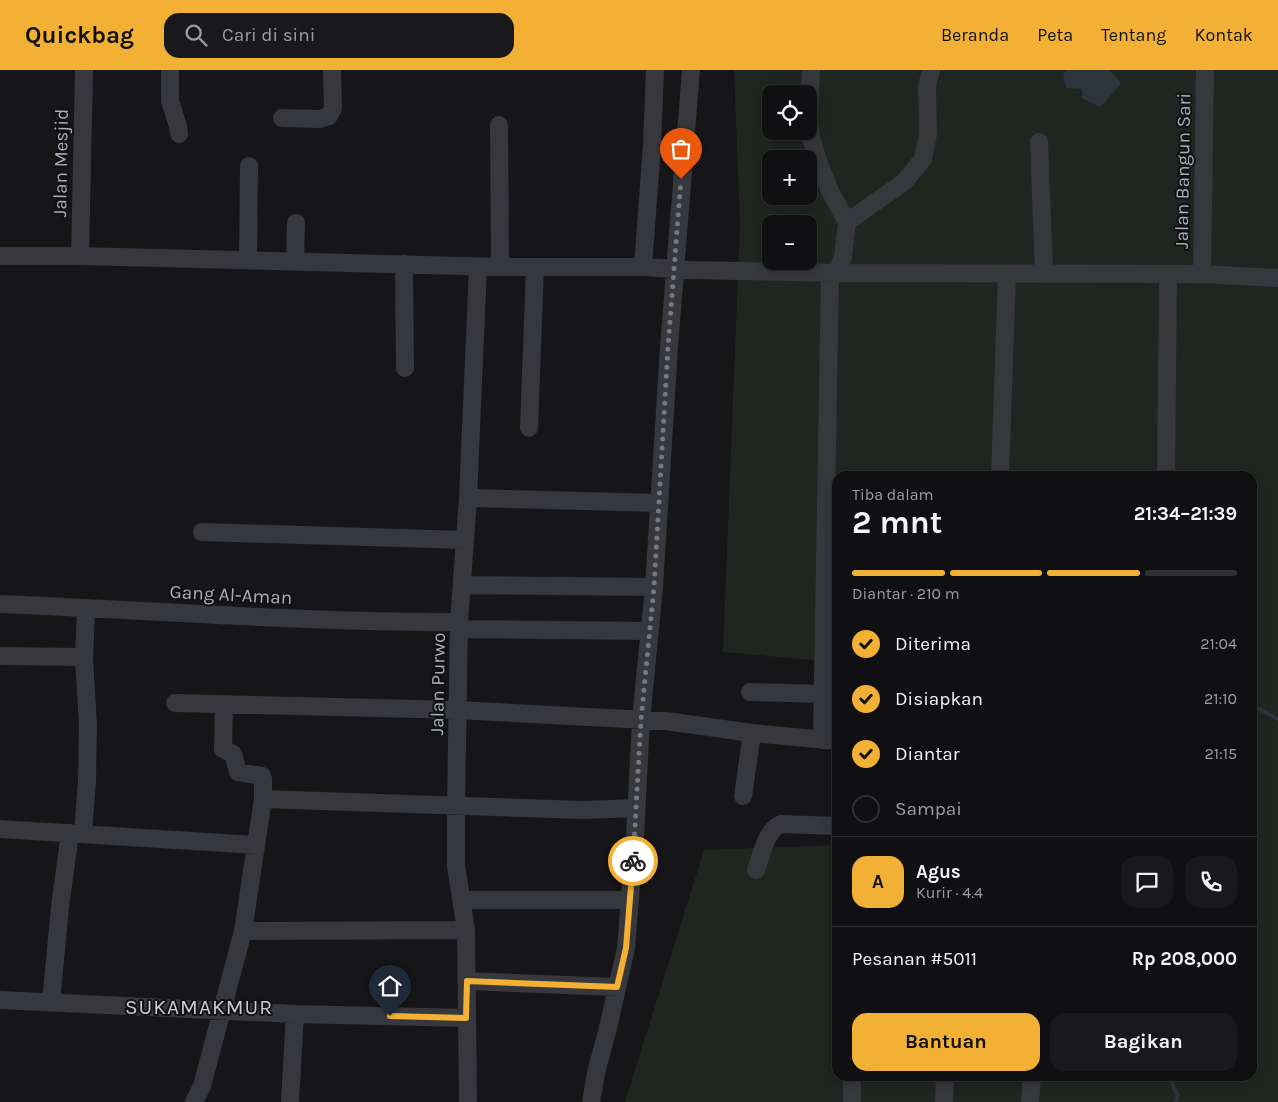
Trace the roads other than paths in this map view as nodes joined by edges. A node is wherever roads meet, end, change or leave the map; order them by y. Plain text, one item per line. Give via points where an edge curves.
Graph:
1 (84, 70) edge
2 (170, 70) edge
3 (332, 70) edge
4 (655, 70) edge
5 (691, 70) edge
6 (811, 70) edge
7 (931, 70) edge
8 (1205, 70) edge
9 (282, 118) dead end
10 (499, 125) dead end
11 (179, 134) dead end
12 (1039, 142) dead end
13 (249, 166) dead end
14 (847, 222) junction
15 (296, 223) dead end
16 (0, 256) edge
17 (80, 256) junction
18 (248, 260) junction
19 (295, 262) junction
20 (404, 264) junction
21 (478, 267) junction
22 (500, 267) junction
23 (535, 267) junction
24 (643, 267) junction
25 (675, 268) junction
26 (834, 273) junction
27 (1044, 273) junction
28 (1007, 274) junction
29 (1168, 274) junction
30 (1202, 274) junction
31 (1278, 278) edge
32 (405, 368) dead end
33 (530, 428) dead end
34 (833, 471) edge
35 (1000, 471) edge
36 (1166, 471) edge
37 (468, 498) junction
38 (659, 503) junction
39 (202, 532) dead end
40 (464, 540) junction
41 (832, 572) edge
42 (462, 585) junction
43 (654, 587) junction
44 (0, 604) edge
45 (86, 608) junction
46 (459, 625) junction
47 (649, 631) junction
48 (0, 656) edge
49 (84, 660) junction
50 (750, 692) dead end
51 (824, 694) junction
52 (175, 703) dead end
53 (224, 704) junction
54 (458, 710) junction
55 (641, 720) junction
56 (752, 733) junction
57 (830, 740) edge
58 (744, 796) dead end
59 (263, 799) junction
60 (456, 806) junction
61 (636, 808) junction
62 (832, 826) edge
63 (0, 829) edge
64 (76, 833) junction
65 (256, 844) junction
66 (756, 870) dead end
67 (462, 900) junction
68 (629, 900) junction
69 (466, 930) junction
70 (243, 931) junction
71 (467, 981) junction
72 (617, 987) junction
73 (0, 1000) edge
74 (51, 1002) junction
75 (221, 1010) junction
76 (295, 1014) junction
77 (466, 1018) junction
78 (852, 1081) edge
79 (945, 1081) edge
80 (1032, 1081) edge
81 (194, 1102) edge
82 (290, 1102) edge
83 (468, 1102) edge
84 (591, 1102) edge
85 (852, 1102) edge
86 (944, 1102) edge
87 (1030, 1102) edge

1 - 17 street, Jalan Mesjid
2 - 11 street via 170,101
3 - 9 street via 333,108 329,116 320,119
4 - 24 street
5 - 25 street
6 - 14 street via 811,137 830,191
7 - 14 street via 927,86 928,134 924,159 904,182
8 - 30 street, Jalan Bangun Sari
10 - 22 street
12 - 27 street
13 - 18 street
14 - 26 street via 843,257
15 - 19 street
16 - 17 street
17 - 18 street
18 - 19 street
19 - 20 street
20 - 21 street
20 - 32 street
21 - 22 street
21 - 37 street, Jalan Purwo
22 - 23 street
23 - 24 street
23 - 33 street
24 - 25 street
25 - 26 street
25 - 38 street
26 - 28 street
26 - 34 street
27 - 28 street
27 - 29 street
28 - 35 street
29 - 30 street
29 - 36 street
30 - 31 street
37 - 38 street
37 - 40 street, Jalan Purwo
38 - 43 street
39 - 40 street
40 - 42 street, Jalan Purwo
41 - 51 street
42 - 43 street
42 - 46 street, Jalan Purwo
43 - 47 street
44 - 45 street, Gang Al-Aman
45 - 46 street, Gang Al-Aman
45 - 49 street
46 - 47 street, Gang Al-Aman
46 - 54 street, Jalan Purwo
47 - 55 street
48 - 49 street via 80,657
49 - 64 street via 87,782
50 - 51 street
51 - 57 street
52 - 53 street
53 - 54 street
53 - 59 street via 223,748 233,754 238,772 262,776
54 - 55 street
54 - 60 street, Jalan Purwo
55 - 56 street
55 - 61 street
56 - 57 street
56 - 58 street
59 - 60 street
59 - 65 street
60 - 61 street via 583,810
60 - 67 street, Jalan Purwo via 456,866
61 - 68 street
62 - 66 street via 781,824 775,827 770,832
63 - 64 street
64 - 65 street
64 - 74 street via 60,907
65 - 70 street
67 - 68 street
67 - 69 street, Jalan Purwo
68 - 72 street via 626,948
69 - 70 street
69 - 71 street, Jalan Purwo
70 - 75 street
71 - 72 street
71 - 77 street, Jalan Purwo
72 - 84 street
73 - 74 street
74 - 75 street
75 - 76 street
75 - 81 street via 202,1086
76 - 77 street
76 - 82 street
77 - 83 street, Jalan Purwo
78 - 85 street
79 - 86 street
80 - 87 street

